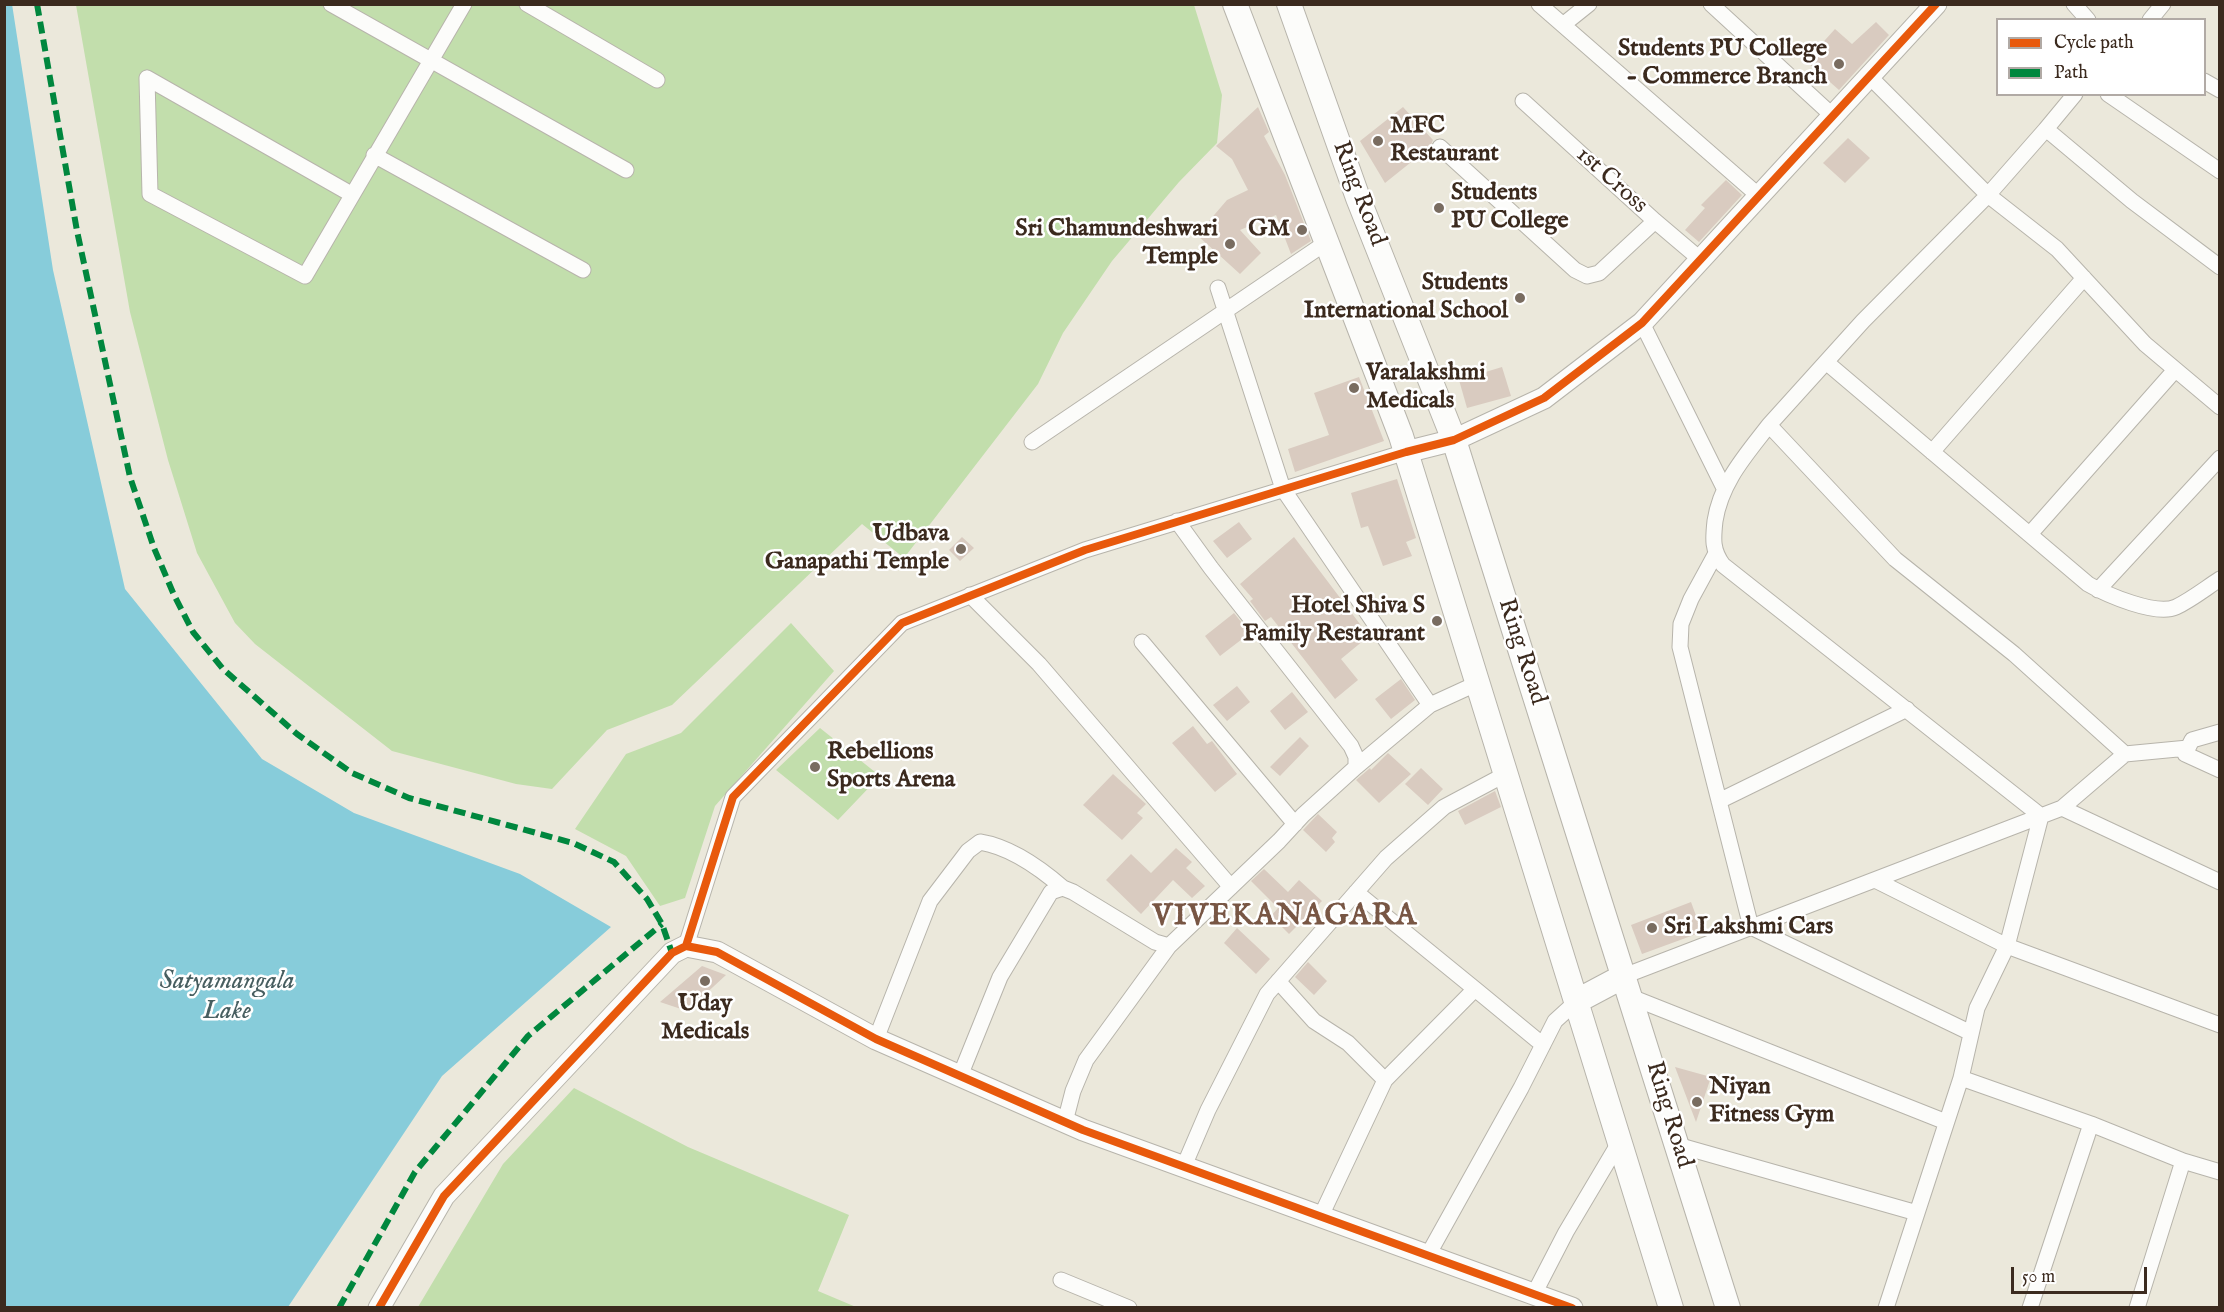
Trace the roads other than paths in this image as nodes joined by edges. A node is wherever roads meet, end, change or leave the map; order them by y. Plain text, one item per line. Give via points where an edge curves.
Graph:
1 (464, 4) edge
2 (527, 4) edge
3 (1235, 4) edge
4 (1289, 4) edge
5 (1539, 4) edge
6 (1589, 4) edge
7 (1711, 4) edge
8 (1936, 4) edge
9 (2074, 4) edge
10 (2163, 4) edge
11 (333, 5) edge
12 (2086, 18) edge
13 (2152, 18) edge
14 (1564, 24) junction
15 (430, 61) junction
16 (1869, 76) junction
17 (657, 80) dead end
18 (2206, 82) edge
19 (2220, 90) edge
20 (2073, 96) edge
21 (2111, 96) edge
22 (1523, 101) dead end
23 (1833, 117) junction
24 (2046, 129) junction
25 (1440, 147) dead end
26 (374, 155) junction
27 (626, 170) dead end
28 (2220, 171) edge
29 (351, 194) junction
30 (1988, 195) junction
31 (1759, 196) junction
32 (1655, 221) junction
33 (1327, 242) junction
34 (1701, 260) junction
35 (2220, 267) edge
36 (583, 270) dead end
37 (2084, 279) junction
38 (1218, 288) dead end
39 (1225, 312) junction
40 (1642, 323) junction
41 (1826, 362) junction
42 (2175, 370) junction
43 (2220, 407) edge
44 (1770, 425) junction
45 (1454, 440) junction
46 (1032, 442) dead end
47 (1406, 452) junction
48 (1932, 452) junction
49 (2220, 458) edge
50 (1724, 488) junction
51 (1283, 489) junction
52 (1177, 521) junction
53 (2030, 534) junction
54 (1716, 555) junction
55 (2220, 579) edge
56 (2098, 590) junction
57 (970, 594) junction
58 (1142, 642) dead end
59 (1478, 683) junction
60 (1430, 705) junction
61 (1907, 709) junction
62 (2220, 732) edge
63 (2188, 748) junction
64 (2125, 754) junction
65 (1356, 767) junction
66 (2220, 771) edge
67 (1506, 774) junction
68 (1719, 801) junction
69 (2062, 808) junction
70 (2041, 816) junction
71 (1295, 824) junction
72 (1875, 880) junction
73 (2220, 882) edge
74 (1231, 887) junction
75 (1063, 888) junction
76 (1356, 892) junction
77 (1751, 927) junction
78 (686, 946) junction
79 (1169, 946) junction
80 (2007, 946) junction
81 (1278, 981) junction
82 (1627, 986) junction
83 (1474, 989) junction
84 (1577, 1001) junction
85 (2220, 1025) edge
86 (1971, 1033) junction
87 (876, 1038) junction
88 (1543, 1045) junction
89 (960, 1076) junction
90 (1961, 1078) junction
91 (1385, 1080) junction
92 (1065, 1122) junction
93 (1946, 1122) junction
94 (2091, 1124) junction
95 (1620, 1141) junction
96 (1677, 1145) junction
97 (2183, 1161) junction
98 (1184, 1166) junction
99 (2220, 1172) edge
100 (1917, 1213) junction
101 (1321, 1216) junction
102 (1428, 1255) junction
103 (1060, 1280) dead end
104 (1534, 1294) junction
105 (379, 1308) edge
106 (1129, 1308) edge
107 (1572, 1308) edge
108 (1671, 1308) edge
109 (1728, 1308) edge
110 (1886, 1308) edge
111 (2030, 1308) edge
112 (2137, 1308) edge

1 - 15 street
2 - 17 street
3 - 33 main road, Ring Road
4 - 45 main road, Ring Road via 1358,198
5 - 14 street
6 - 14 street
7 - 23 street
8 - 16 street
9 - 12 street
10 - 13 street
11 - 15 street
14 - 31 street
15 - 26 street
15 - 27 street
16 - 23 street
16 - 30 street
18 - 19 street
20 - 24 street
21 - 28 street
22 - 32 street, 1st Cross
23 - 31 street
24 - 30 street
24 - 35 street
25 - 32 street via 1575,270 1587,276 1599,273
26 - 29 street
26 - 36 street
29 - 29 street via 304,276 150,194 147,78
30 - 37 street via 2057,249
30 - 41 street
31 - 34 street
32 - 34 street, 1st Cross
33 - 39 street
33 - 47 main road, Ring Road
34 - 40 street
37 - 42 street via 2145,345
37 - 48 street
38 - 39 street
39 - 46 street
39 - 51 street
40 - 45 street via 1544,398
40 - 50 street
41 - 44 street
41 - 48 street
42 - 43 street
42 - 53 street
44 - 50 street
44 - 64 street via 1895,559 2014,654
45 - 47 street
45 - 82 main road, Ring Road
47 - 51 street
47 - 59 main road, Ring Road
48 - 53 street
49 - 56 street
50 - 54 street via 1713,540
51 - 52 street
51 - 60 street
52 - 57 street via 1085,550
52 - 65 street via 1351,746
53 - 56 street
54 - 61 street via 1723,565
54 - 68 street via 1690,599 1681,624 1680,647
55 - 56 street via 2175,608 2147,607
57 - 74 street via 1039,664
57 - 78 street via 902,623 733,797
58 - 71 street
59 - 60 street
59 - 67 main road, Ring Road
60 - 65 street
61 - 68 street
61 - 70 street
62 - 63 street via 2192,740
63 - 64 street
63 - 66 street via 2185,754
64 - 69 street
65 - 71 street
67 - 76 street via 1444,807 1386,858
67 - 84 main road, Ring Road
68 - 77 street
69 - 70 street
69 - 73 street
70 - 72 street
70 - 80 street
71 - 74 street
72 - 77 street
72 - 80 street
74 - 79 street
75 - 79 street via 1155,942
75 - 87 street via 1000,847 980,842 968,851 930,901
75 - 89 street via 1051,892 1000,977
76 - 81 street
76 - 83 street
77 - 82 street
77 - 86 street
78 - 87 street via 717,952
78 - 105 street via 672,953 444,1196
79 - 92 street via 1086,1060
80 - 85 street
80 - 86 street via 1977,1008
81 - 91 street via 1314,1021 1348,1043
81 - 98 street via 1267,994 1208,1110
82 - 84 main road
82 - 93 street
82 - 96 main road, Ring Road
83 - 88 street
83 - 91 street
84 - 88 street via 1555,1021
84 - 95 main road, Ring Road
86 - 90 street
87 - 89 street
88 - 102 street
89 - 92 street
90 - 93 street
90 - 94 street
91 - 101 street
92 - 98 street
93 - 100 street
94 - 97 street
94 - 111 street
95 - 104 street
95 - 108 main road, Ring Road
96 - 100 street
96 - 109 main road, Ring Road
97 - 99 street
97 - 112 street
98 - 101 street
100 - 110 street
101 - 102 street
102 - 104 street
103 - 106 street
104 - 107 street

